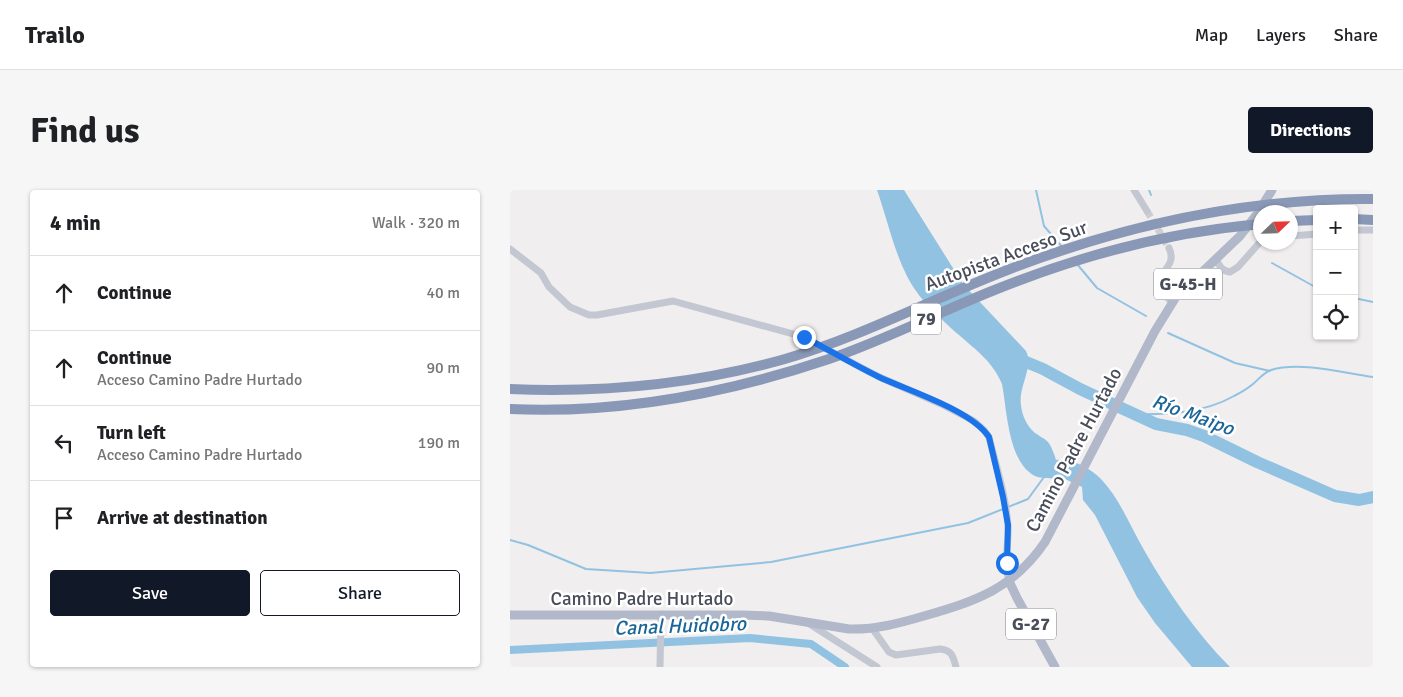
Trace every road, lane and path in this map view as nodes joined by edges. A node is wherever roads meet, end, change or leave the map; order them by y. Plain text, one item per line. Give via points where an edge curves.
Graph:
1 (1134, 190) edge
2 (1272, 190) edge
3 (1373, 199) edge
4 (1147, 211) tunnel mouth
5 (1358, 219) edge
6 (1313, 220) edge
7 (1373, 220) edge
8 (1298, 221) edge
9 (1253, 225) edge
10 (1358, 230) edge
11 (1373, 230) edge
12 (1313, 234) edge
13 (1298, 235) edge
14 (1169, 248) tunnel mouth
15 (510, 249) edge
16 (1253, 249) edge
17 (1216, 259) junction
18 (1172, 302) junction
19 (510, 389) edge
20 (510, 409) edge
21 (1009, 581) junction
22 (510, 615) edge
23 (660, 615) junction
24 (806, 622) junction
25 (872, 628) junction
26 (660, 667) edge
27 (877, 667) edge
28 (956, 667) edge
29 (1055, 667) edge

1 - 4 street
2 - 17 main road, Camino Padre Hurtado / G-45-H via 1257,214
3 - 19 highway, Autopista Acceso Sur / 79 via 1237,208 1093,241 1009,270 830,344 729,372 623,388
5 - 7 highway
6 - 8 highway
9 - 20 highway, Autopista Acceso Sur / 79 via 1180,235 1065,264 838,355 743,383 628,404 576,409
10 - 11 street
12 - 13 street
14 - 18 street via 1171,261 1158,285 1161,293
15 - 21 street via 541,274 549,287 570,307 589,315 673,300 804,337 877,376 974,421 989,437 1003,497 1008,525 1006,571
16 - 17 street via 1230,272 1220,267
17 - 18 main road, Camino Padre Hurtado / G-45-H
18 - 21 main road, Camino Padre Hurtado / G-45-H via 1040,550
21 - 25 main road, Camino Padre Hurtado / G-45-H via 970,602
21 - 29 main road, G-27
22 - 23 main road, Camino Padre Hurtado / G-45-H
23 - 24 main road, Camino Padre Hurtado / G-45-H via 760,616
23 - 26 street
24 - 25 main road, Camino Padre Hurtado / G-45-H via 849,629
24 - 27 street
25 - 28 street via 889,652 896,655 947,650 953,654

